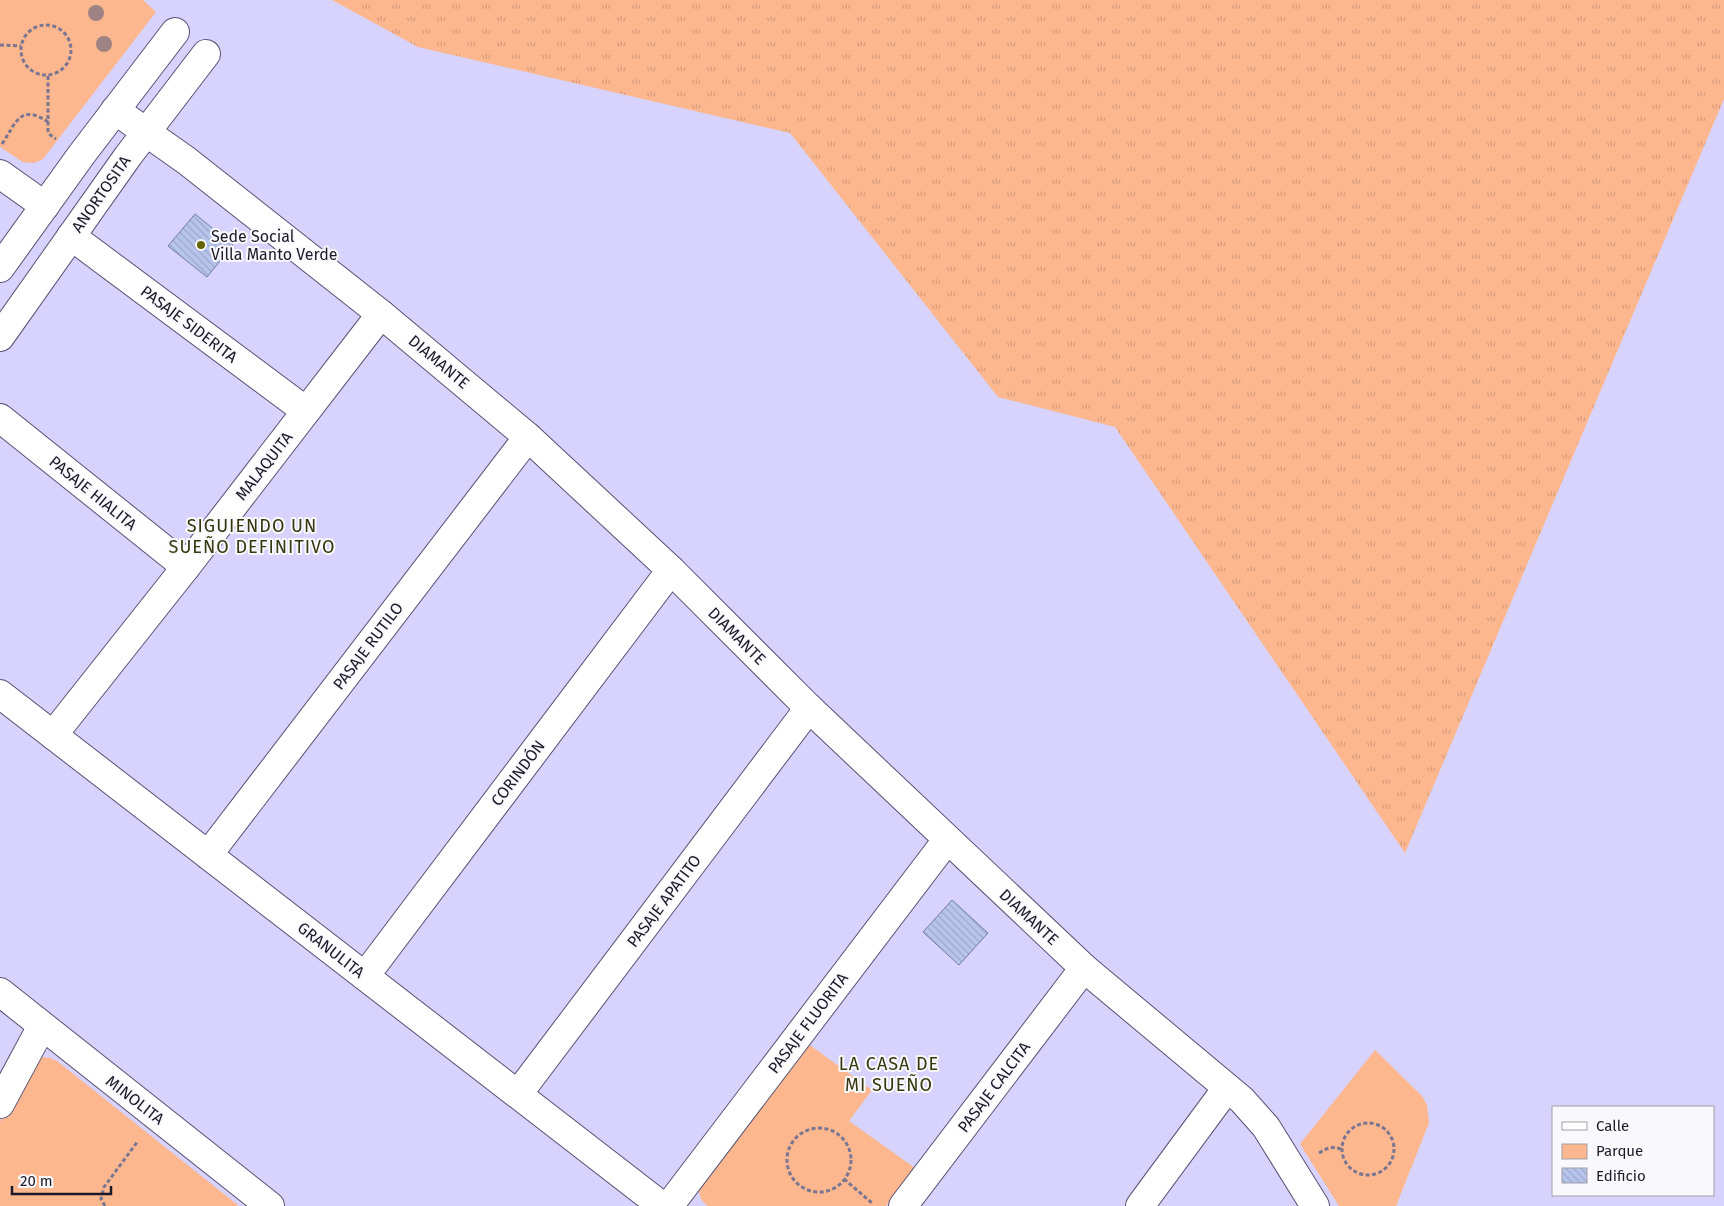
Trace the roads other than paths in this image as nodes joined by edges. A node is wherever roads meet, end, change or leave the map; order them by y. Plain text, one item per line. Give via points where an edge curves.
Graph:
1 (175, 32) dead end
2 (206, 54) dead end
3 (115, 110) junction
4 (146, 131) junction
5 (0, 174) edge
6 (45, 206) junction
7 (72, 236) junction
8 (0, 268) edge
9 (381, 314) junction
10 (0, 337) edge
11 (306, 411) junction
12 (0, 418) edge
13 (528, 437) junction
14 (186, 567) junction
15 (671, 570) junction
16 (0, 694) edge
17 (809, 708) junction
18 (53, 735) junction
19 (947, 840) junction
20 (208, 855) junction
21 (1084, 968) junction
22 (365, 976) junction
23 (0, 992) edge
24 (42, 1026) junction
25 (1227, 1088) junction
26 (518, 1094) junction
27 (0, 1104) edge
28 (270, 1206) edge
29 (662, 1206) edge
30 (669, 1206) edge
31 (903, 1206) edge
32 (1140, 1206) edge
33 (1315, 1206) edge

1 - 3 street
2 - 4 street, ANORTOSITA
3 - 4 street, DIAMANTE
3 - 6 street
4 - 7 street, ANORTOSITA
4 - 9 street, DIAMANTE
5 - 6 street
6 - 8 street
7 - 10 street, ANORTOSITA
7 - 11 street, PASAJE SIDERITA
9 - 11 street, MALAQUITA
9 - 13 street, DIAMANTE
11 - 14 street, MALAQUITA
12 - 14 street, PASAJE HIALITA
13 - 15 street, DIAMANTE
13 - 20 street, PASAJE RUTILO
14 - 18 street, MALAQUITA
15 - 17 street, DIAMANTE
15 - 22 street, CORINDÓN
16 - 18 street, GRANULITA
17 - 19 street, DIAMANTE
17 - 26 street, PASAJE APATITO
18 - 20 street, GRANULITA
19 - 21 street, DIAMANTE
19 - 30 street, PASAJE FLUORITA
20 - 22 street, GRANULITA
21 - 25 street, DIAMANTE
21 - 31 street, PASAJE CALCITA
22 - 26 street, GRANULITA
23 - 24 street, MINOLITA
24 - 27 street
24 - 28 street, MINOLITA
25 - 32 street
25 - 33 street, DIAMANTE via 1266,1127
26 - 29 street, GRANULITA

